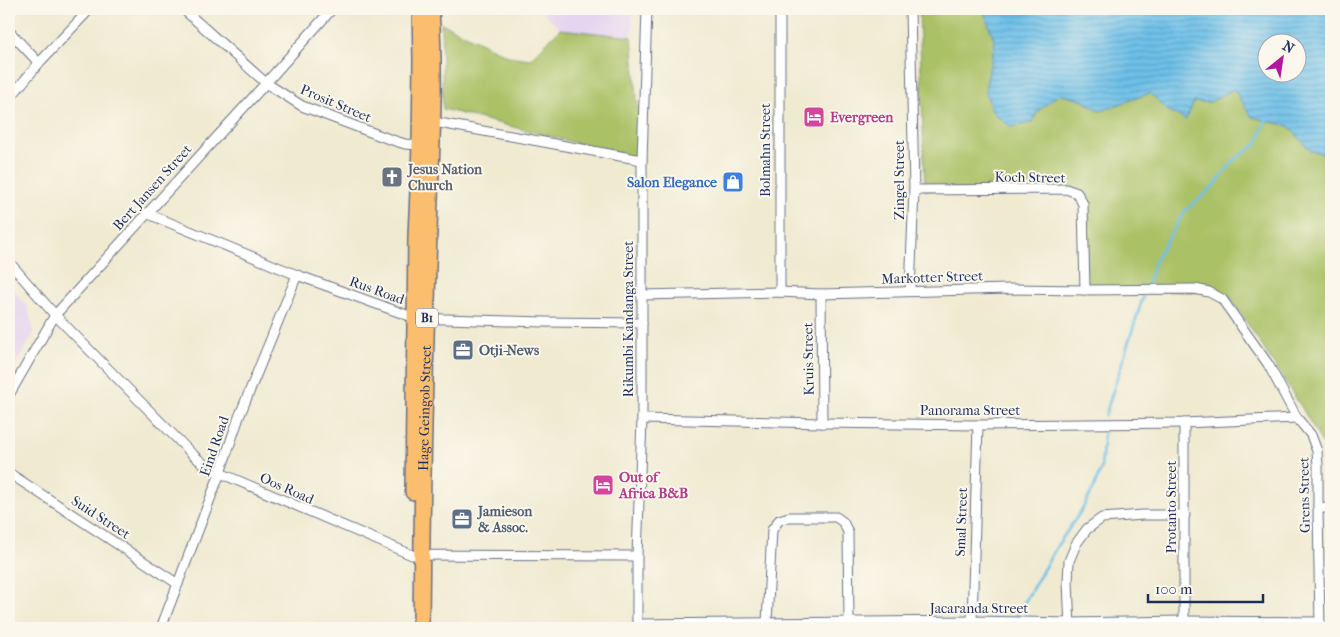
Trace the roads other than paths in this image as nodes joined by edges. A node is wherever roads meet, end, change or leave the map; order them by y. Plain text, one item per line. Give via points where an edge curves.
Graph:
1 (90, 9) edge
2 (183, 9) edge
3 (332, 9) edge
4 (420, 9) edge
5 (431, 9) edge
6 (647, 9) edge
7 (780, 9) edge
8 (910, 9) edge
9 (9, 31) edge
10 (39, 63) junction
11 (266, 83) junction
12 (9, 99) edge
13 (434, 122) junction
14 (420, 145) junction
15 (642, 160) junction
16 (914, 190) junction
17 (146, 213) junction
18 (9, 262) edge
19 (297, 275) junction
20 (1085, 290) junction
21 (910, 291) junction
22 (780, 292) junction
23 (821, 294) junction
24 (641, 295) junction
25 (1222, 298) joint
26 (55, 315) junction
27 (421, 318) junction
28 (642, 323) junction
29 (9, 395) edge
30 (1298, 418) junction
31 (642, 419) junction
32 (822, 423) junction
33 (1184, 423) junction
34 (978, 425) junction
35 (9, 473) edge
36 (220, 473) junction
37 (1318, 508) junction
38 (1331, 508) edge
39 (1185, 515) junction
40 (417, 556) junction
41 (637, 556) junction
42 (178, 584) junction
43 (972, 620) junction
44 (1184, 621) junction
45 (767, 622) junction
46 (849, 622) junction
47 (1320, 625) edge
48 (637, 626) edge
49 (1070, 626) edge
50 (161, 628) edge
51 (411, 628) edge
52 (421, 628) edge

1 - 10 street
2 - 11 street, Prosit Street
3 - 11 street, Bert Jansen Street
4 - 14 highway, Hage Geingob Street / B1
5 - 13 highway, Hage Geingob Street / B1
6 - 15 street, Rikumbi Kandanga Street
7 - 22 street, Bolmahn Street
8 - 16 street, Zingel Street
9 - 10 street
10 - 12 street
11 - 14 street, Prosit Street via 302,106 389,139
11 - 17 street, Bert Jansen Street
13 - 15 street
13 - 27 highway, Hage Geingob Street / B1
14 - 27 highway, Hage Geingob Street / B1 via 416,236
15 - 24 street, Rikumbi Kandanga Street
16 - 20 street, Koch Street via 1066,189 1076,194 1083,204
16 - 21 street, Zingel Street
17 - 19 street, Rus Road
17 - 26 street, Bert Jansen Street
18 - 26 street, Oos Road
19 - 27 street, Rus Road
19 - 36 street, Eind Road via 238,417
20 - 21 street, Markotter Street
20 - 25 street, Markotter Street via 1195,289
21 - 23 street, Markotter Street
22 - 23 street, Markotter Street
22 - 24 street, Markotter Street
23 - 32 street, Kruis Street
24 - 28 street, Rikumbi Kandanga Street
25 - 30 street, Grens Street via 1268,364
26 - 29 street, Bert Jansen Street
26 - 36 street, Oos Road via 192,454
27 - 28 street, Rus Road
27 - 40 highway, Hage Geingob Street / B1
28 - 31 street, Rikumbi Kandanga Street
30 - 33 street, Panorama Street
30 - 37 street, Grens Street via 1311,435 1317,451
31 - 32 street, Panorama Street
31 - 41 street, Rikumbi Kandanga Street
32 - 34 street, Panorama Street
33 - 34 street, Panorama Street
33 - 39 street, Protanto Street
34 - 43 street, Smal Street
35 - 42 street, Suid Street
36 - 40 street, Oos Road
36 - 42 street, Eind Road
37 - 38 street
37 - 47 street, Grens Street
39 - 44 street, Protanto Street
39 - 49 street via 1102,518 1087,530 1069,561
40 - 41 street, Oos Road
40 - 51 highway, Hage Geingob Street / B1
40 - 52 highway, Hage Geingob Street / B1
41 - 48 street, Rikumbi Kandanga Street
42 - 50 street, Eind Road
43 - 46 street, Jacaranda Street
43 - 49 street, Jacaranda Street
44 - 47 street, Jacaranda Street
44 - 49 street, Jacaranda Street
45 - 46 street, Jacaranda Street
45 - 46 street via 772,530 779,520 789,517 836,517 843,522 848,532
45 - 48 street, Jacaranda Street

